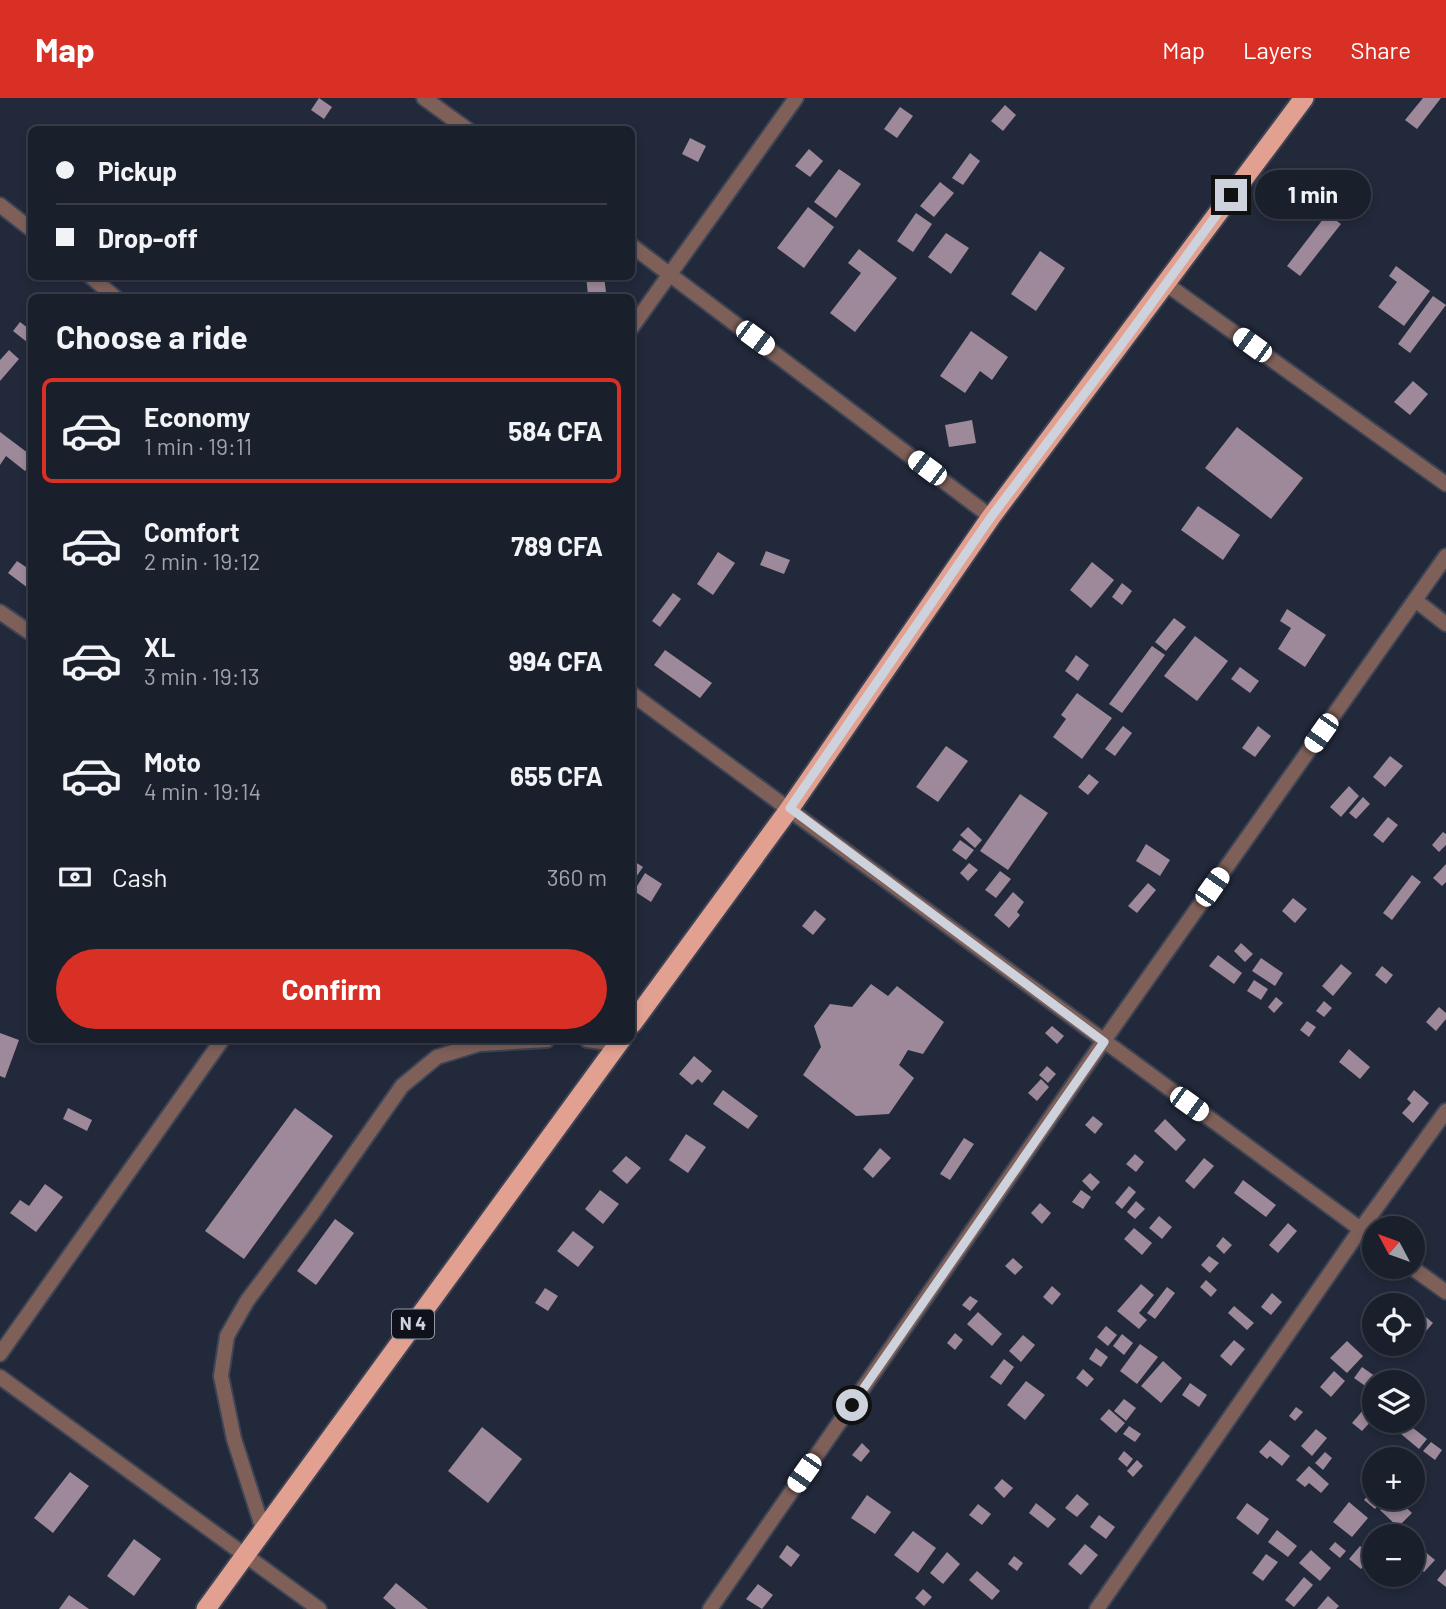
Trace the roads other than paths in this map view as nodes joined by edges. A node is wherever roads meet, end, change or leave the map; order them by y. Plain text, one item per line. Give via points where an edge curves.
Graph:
1 (424, 98) edge
2 (796, 98) edge
3 (1304, 98) edge
4 (462, 126) edge
5 (0, 205) edge
6 (28, 227) edge
7 (635, 248) edge
8 (669, 273) junction
9 (95, 280) edge
10 (1166, 284) junction
11 (111, 294) edge
12 (635, 323) edge
13 (1446, 484) edge
14 (991, 517) junction
15 (1446, 556) edge
16 (1415, 600) junction
17 (0, 612) edge
18 (1446, 624) edge
19 (28, 631) edge
20 (635, 696) edge
21 (790, 808) junction
22 (635, 1020) edge
23 (1104, 1042) junction
24 (220, 1043) edge
25 (496, 1043) edge
26 (617, 1043) edge
27 (1446, 1111) edge
28 (1360, 1230) junction
29 (1425, 1277) edge
30 (1446, 1292) edge
31 (0, 1354) edge
32 (0, 1377) edge
33 (263, 1529) junction
34 (244, 1556) junction
35 (206, 1609) edge
36 (319, 1609) edge
37 (710, 1609) edge
38 (1097, 1609) edge

1 - 4 street
2 - 8 street
3 - 10 highway
5 - 6 street
7 - 8 street
8 - 12 street
8 - 14 street
9 - 11 street
10 - 13 street
10 - 14 highway
14 - 21 highway
15 - 16 street
16 - 18 street
16 - 23 street
17 - 19 street
20 - 21 street
21 - 22 highway
21 - 23 street
23 - 28 street
23 - 37 street
24 - 31 street
25 - 33 street via 437,1056 402,1086 247,1301 227,1336 222,1376 234,1439
26 - 33 highway, N 4
27 - 28 street
28 - 38 street
29 - 30 street
32 - 34 street
33 - 34 highway, N 4
34 - 35 highway, N 4
34 - 36 street

